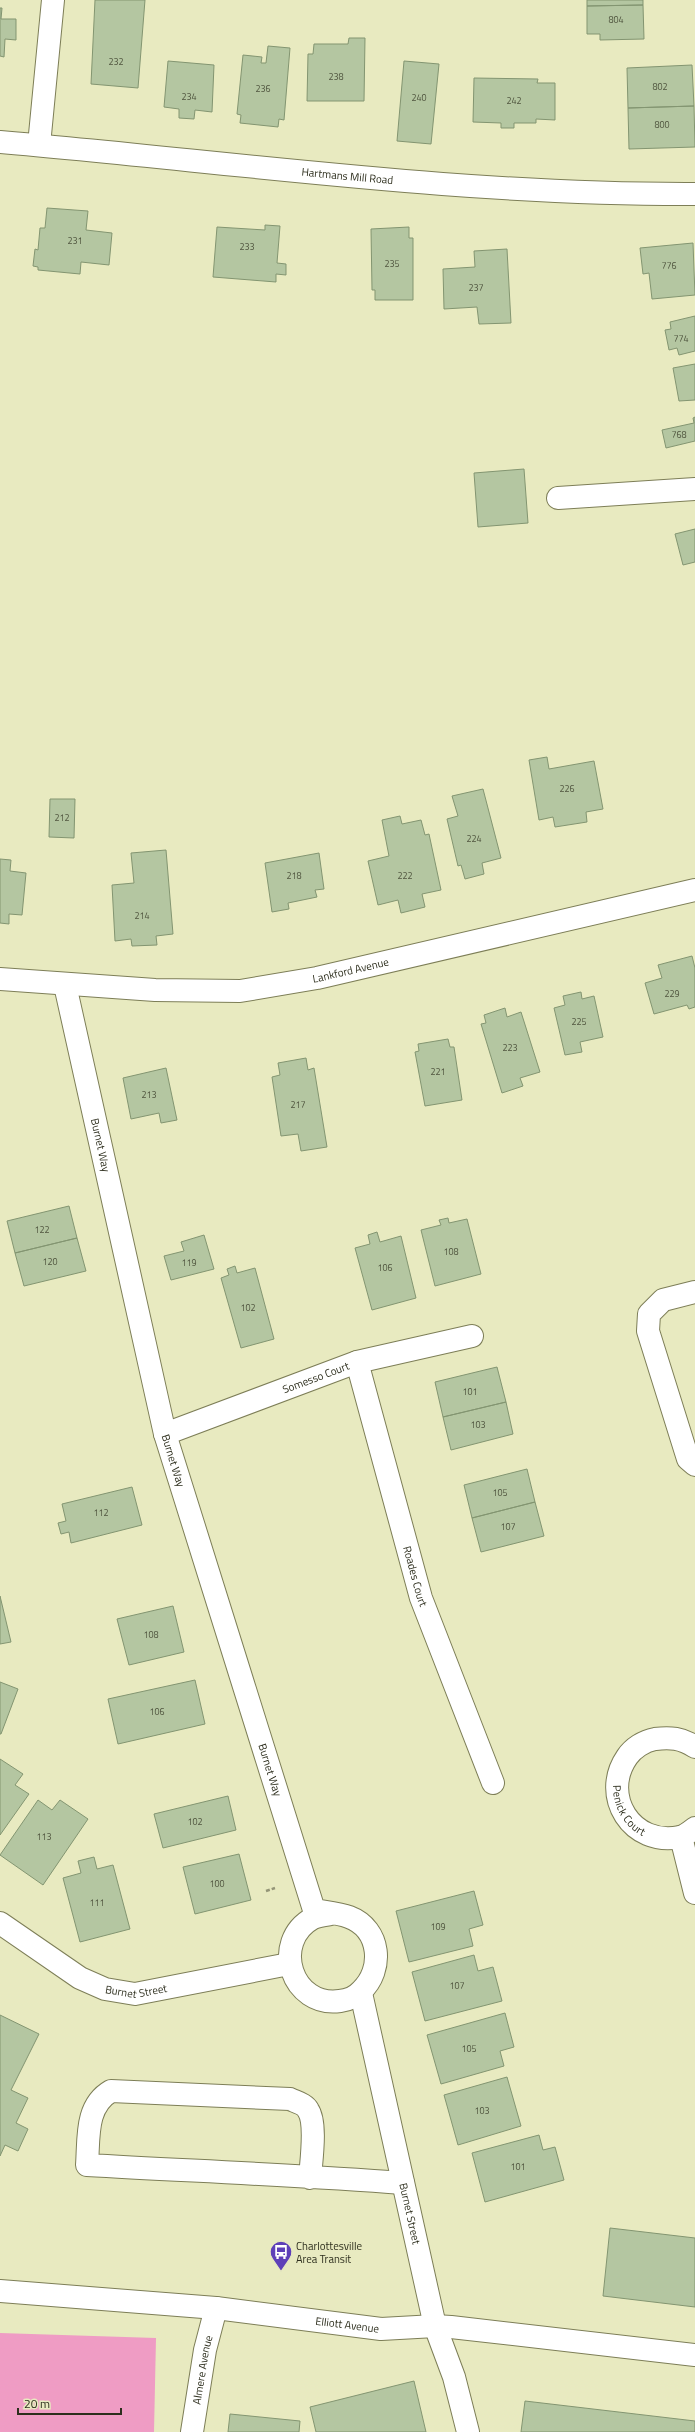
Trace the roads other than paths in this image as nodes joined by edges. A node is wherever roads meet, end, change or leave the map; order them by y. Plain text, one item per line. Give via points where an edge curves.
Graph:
1 (53, 0) edge
2 (0, 142) edge
3 (39, 145) junction
4 (695, 194) edge
5 (695, 489) edge
6 (558, 498) dead end
7 (695, 890) edge
8 (0, 979) edge
9 (65, 985) junction
10 (695, 1292) edge
11 (472, 1336) dead end
12 (357, 1362) junction
13 (164, 1434) junction
14 (695, 1465) edge
15 (695, 1747) edge
16 (493, 1783) dead end
17 (688, 1832) edge
18 (695, 1893) edge
19 (330, 1914) junction
20 (0, 1923) edge
21 (289, 1964) junction
22 (360, 1992) junction
23 (310, 2178) junction
24 (403, 2184) junction
25 (0, 2291) edge
26 (216, 2308) junction
27 (435, 2326) junction
28 (695, 2355) edge
29 (192, 2432) edge
30 (468, 2432) edge

1 - 3 street
2 - 3 street, Hartmans Mill Road
3 - 4 street, Hartmans Mill Road via 420,184 637,194
5 - 6 street
7 - 9 street, Lankford Avenue via 317,978 240,991
8 - 9 street, Lankford Avenue
9 - 13 street, Burnet Way
10 - 14 street via 663,1300 649,1314 648,1331 688,1459
11 - 12 street, Somesso Court
12 - 13 street, Somesso Court
12 - 16 street, Roades Court via 421,1598
13 - 19 street, Burnet Way via 314,1910
15 - 17 street, Penick Court via 687,1741 668,1737 648,1740 632,1751 620,1767 616,1786 619,1806 629,1822 646,1834 664,1838
17 - 18 street, Penick Court
19 - 21 street via 313,1918 299,1930 291,1945
19 - 22 street via 349,1917 365,1927 375,1942 378,1960 372,1978
20 - 21 street, Burnet Street via 80,1978 105,1989 135,1994
21 - 22 street via 293,1978 303,1991 316,1999 331,2002 347,2000
22 - 24 street, Burnet Street
23 - 23 street via 87,2165 91,2112 101,2097 111,2091 290,2099 309,2110 312,2123
23 - 24 street
24 - 27 street, Burnet Street
25 - 26 street, Elliott Avenue
26 - 27 street, Elliott Avenue via 381,2329
26 - 29 street, Almere Avenue via 205,2350
27 - 28 street, Elliott Avenue
27 - 30 street, Burnet Street via 454,2377

